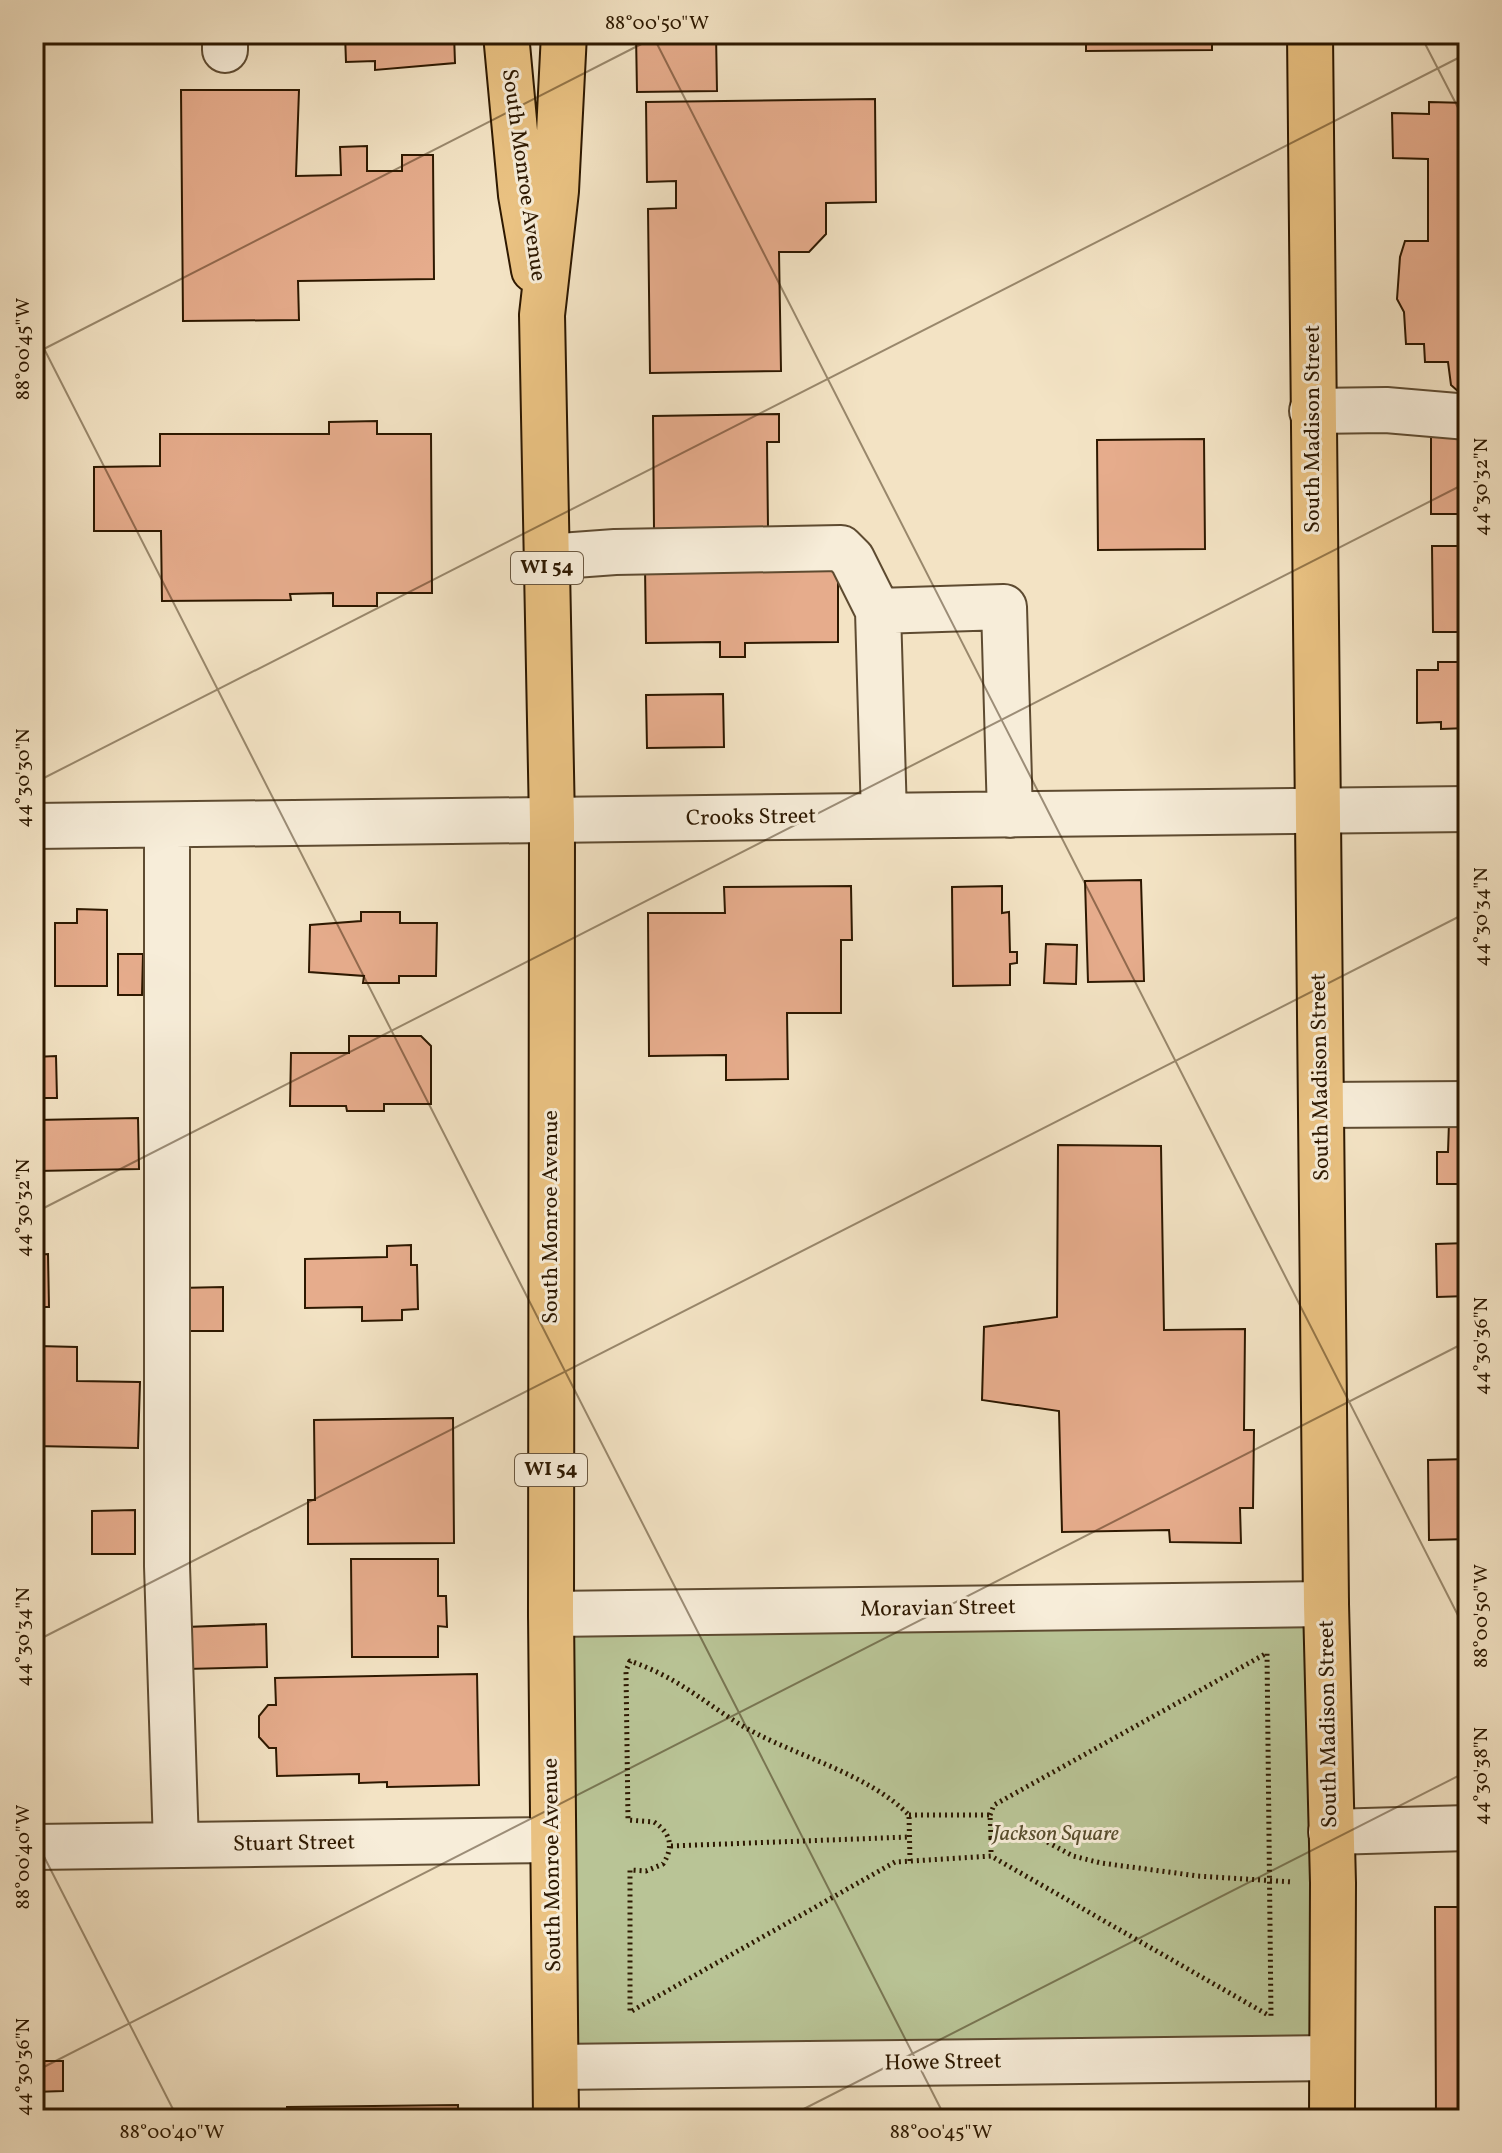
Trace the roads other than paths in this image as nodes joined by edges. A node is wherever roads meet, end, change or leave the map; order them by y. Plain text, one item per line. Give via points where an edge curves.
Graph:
1 (506, 34) edge
2 (564, 34) edge
3 (1310, 34) edge
4 (542, 315) junction
5 (1312, 411) junction
6 (1468, 417) edge
7 (547, 557) junction
8 (878, 611) junction
9 (1468, 809) edge
10 (1318, 810) junction
11 (1010, 815) junction
12 (884, 816) junction
13 (552, 822) junction
14 (167, 825) junction
15 (34, 826) edge
16 (1468, 1104) edge
17 (1322, 1105) junction
18 (1326, 1604) junction
19 (551, 1614) junction
20 (1468, 1828) edge
21 (1331, 1832) junction
22 (553, 1840) junction
23 (176, 1845) junction
24 (34, 1847) edge
25 (1331, 2058) junction
26 (556, 2067) junction
27 (556, 2119) edge
28 (1332, 2119) edge

1 - 4 main road, South Monroe Avenue / WI 54 via 521,195
2 - 4 main road, South Monroe Avenue / WI 54 via 556,191
3 - 5 main road, South Madison Street
4 - 7 main road, South Monroe Avenue / WI 54
5 - 6 street
5 - 10 main road, South Madison Street
7 - 8 street via 841,548
7 - 13 main road, South Monroe Avenue / WI 54
8 - 11 street via 1004,607
8 - 12 street
9 - 10 street, Crooks Street
10 - 11 street, Crooks Street
10 - 17 main road, South Madison Street
11 - 12 street, Crooks Street
12 - 13 street, Crooks Street
13 - 14 street, Crooks Street
13 - 19 main road, South Monroe Avenue / WI 54
14 - 15 street, Crooks Street
14 - 23 street via 167,1566
16 - 17 street
17 - 18 main road, South Madison Street
18 - 19 street, Moravian Street
18 - 21 main road, South Madison Street
19 - 22 main road, South Monroe Avenue / WI 54
20 - 21 street
21 - 25 main road, South Madison Street
22 - 23 street, Stuart Street
22 - 26 main road, South Monroe Avenue / WI 54
23 - 24 street, Stuart Street
25 - 26 street, Howe Street
25 - 28 main road, South Madison Street
26 - 27 main road, South Monroe Avenue / WI 54

